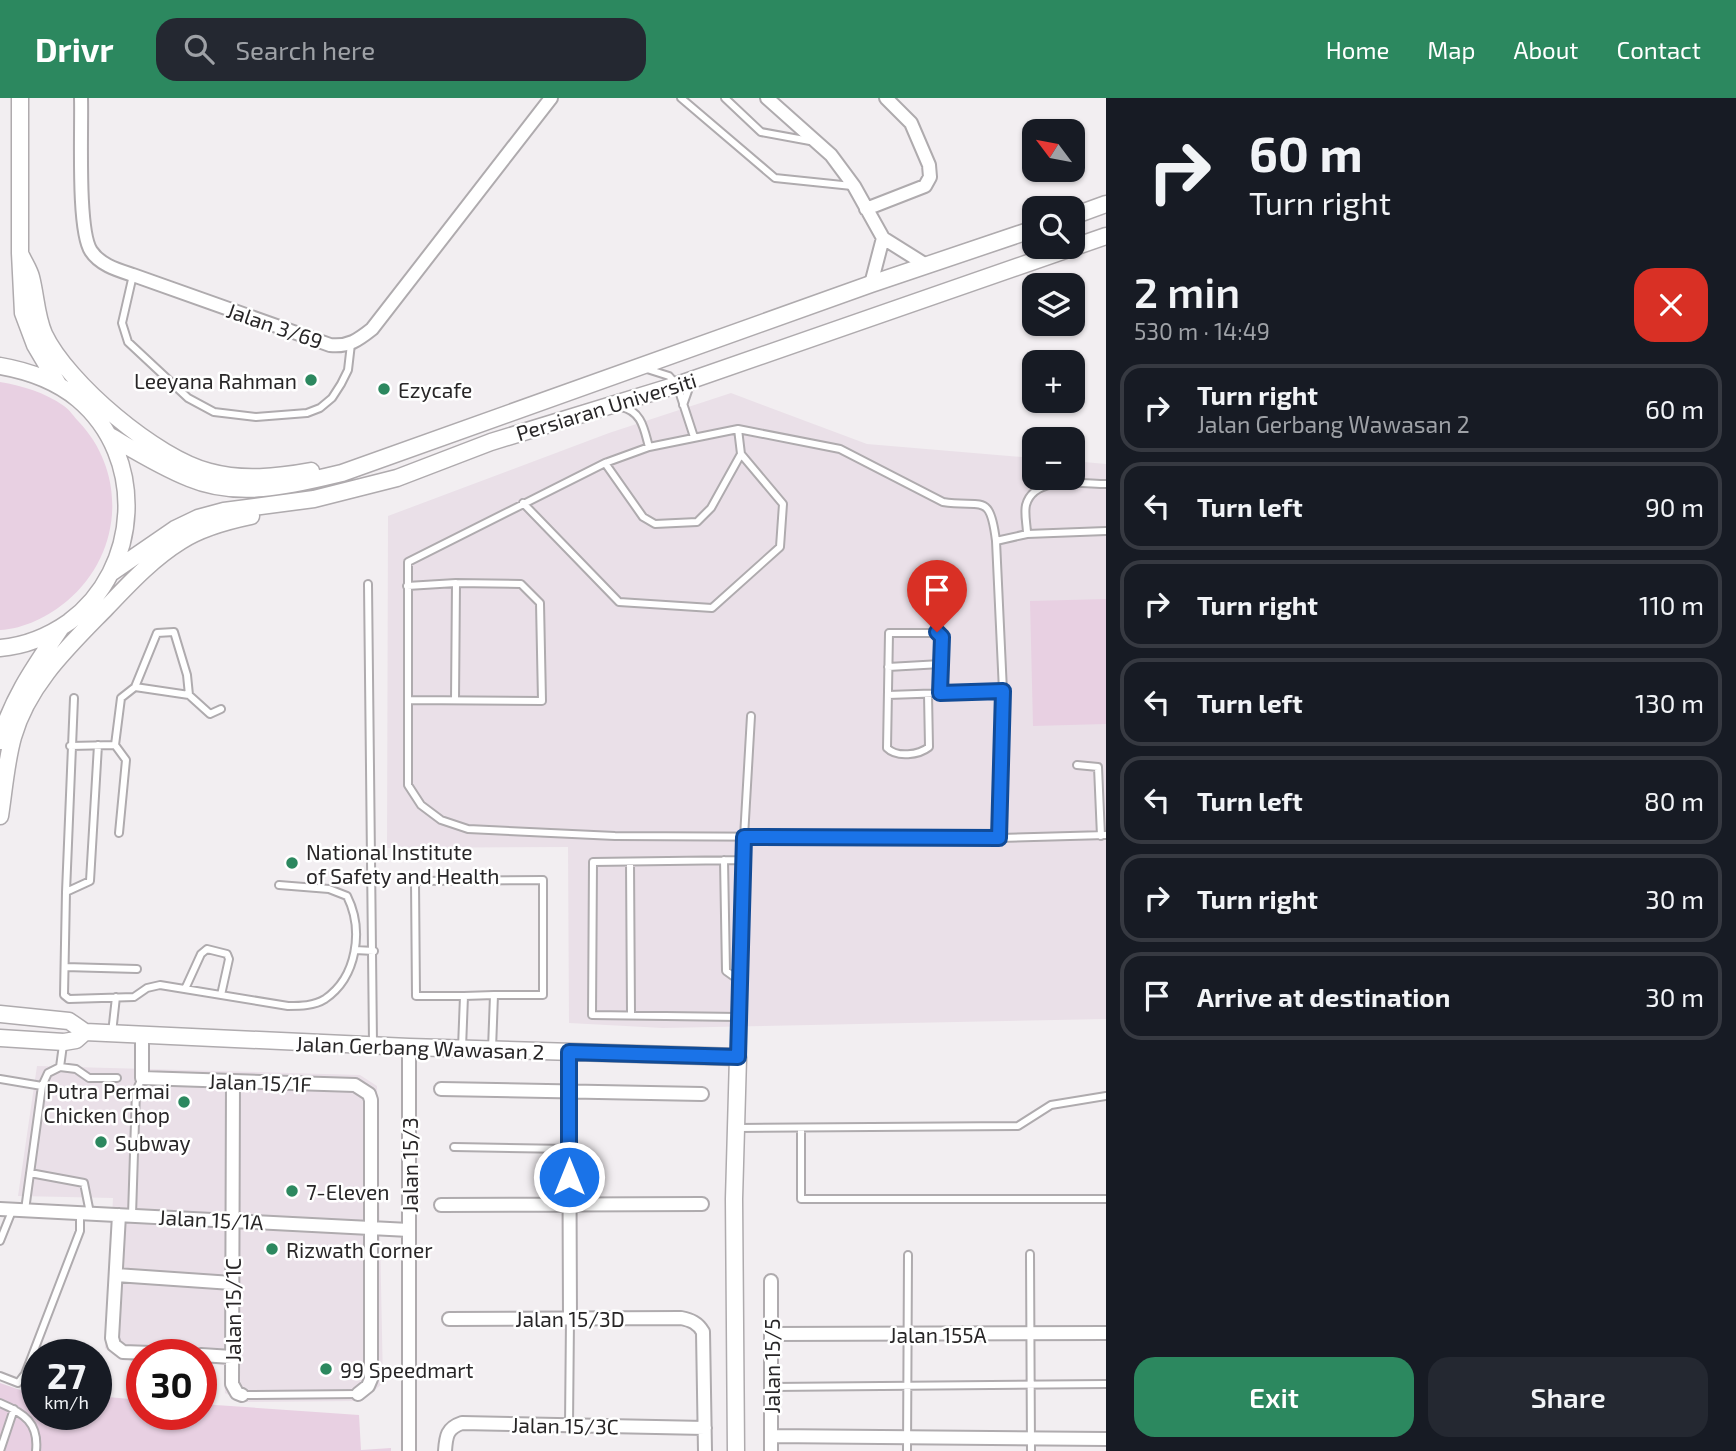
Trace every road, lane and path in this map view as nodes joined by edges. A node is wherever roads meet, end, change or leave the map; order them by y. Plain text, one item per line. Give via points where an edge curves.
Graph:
1 (20, 98) edge
2 (81, 98) edge
3 (551, 98) edge
4 (681, 98) edge
5 (725, 98) edge
6 (767, 98) edge
7 (886, 98) edge
8 (816, 142) junction
9 (854, 186) junction
10 (1106, 204) edge
11 (866, 209) junction
12 (1085, 212) edge
13 (1022, 233) edge
14 (1106, 236) edge
15 (883, 238) junction
16 (20, 253) junction
17 (926, 265) junction
18 (133, 275) junction
19 (871, 284) junction
20 (351, 344) junction
21 (0, 366) edge
22 (636, 367) junction
23 (700, 377) junction
24 (59, 385) junction
25 (677, 386) junction
26 (612, 405) junction
27 (683, 405) junction
28 (738, 429) junction
29 (108, 435) junction
30 (694, 437) junction
31 (649, 447) junction
32 (399, 453) junction
33 (741, 454) junction
34 (605, 463) junction
35 (397, 478) junction
36 (1106, 484) edge
37 (523, 503) junction
38 (1106, 531) edge
39 (1027, 534) junction
40 (996, 541) junction
41 (111, 573) junction
42 (456, 583) junction
43 (369, 584) dead end
44 (408, 586) junction
45 (61, 627) junction
46 (0, 648) edge
47 (941, 664) junction
48 (888, 667) junction
49 (135, 687) junction
50 (1003, 691) junction
51 (940, 693) junction
52 (928, 694) junction
53 (189, 695) junction
54 (888, 695) junction
55 (74, 698) dead end
56 (408, 699) junction
57 (455, 700) junction
58 (221, 709) dead end
59 (751, 716) dead end
60 (0, 741) edge
61 (116, 745) junction
62 (70, 746) junction
63 (98, 746) junction
64 (1077, 765) dead end
65 (0, 816) edge
66 (119, 833) dead end
67 (1104, 836) edge
68 (744, 837) junction
69 (999, 838) junction
70 (724, 860) junction
71 (743, 860) junction
72 (631, 862) junction
73 (279, 885) dead end
74 (66, 892) junction
75 (355, 950) junction
76 (374, 951) junction
77 (65, 967) junction
78 (136, 969) dead end
79 (740, 981) junction
80 (186, 989) junction
81 (221, 995) junction
82 (464, 996) junction
83 (494, 996) junction
84 (116, 997) junction
85 (0, 1014) edge
86 (631, 1015) junction
87 (739, 1017) junction
88 (85, 1032) junction
89 (112, 1033) junction
90 (142, 1035) junction
91 (0, 1038) edge
92 (64, 1042) junction
93 (373, 1045) junction
94 (409, 1047) junction
95 (462, 1048) junction
96 (492, 1050) junction
97 (569, 1052) junction
98 (738, 1057) junction
99 (60, 1067) junction
100 (117, 1078) dead end
101 (142, 1078) junction
102 (0, 1079) edge
103 (233, 1081) junction
104 (42, 1086) junction
105 (441, 1089) dead end
106 (569, 1091) junction
107 (702, 1094) dead end
108 (1106, 1096) edge
109 (736, 1128) junction
110 (801, 1128) junction
111 (454, 1147) dead end
112 (569, 1149) junction
113 (30, 1173) junction
114 (1106, 1199) edge
115 (702, 1204) dead end
116 (441, 1205) dead end
117 (569, 1205) junction
118 (9, 1208) edge
119 (85, 1213) junction
120 (125, 1215) junction
121 (232, 1220) junction
122 (370, 1228) junction
123 (409, 1230) junction
124 (0, 1241) edge
125 (1030, 1254) dead end
126 (908, 1255) dead end
127 (116, 1275) junction
128 (771, 1281) dead end
129 (232, 1283) junction
130 (449, 1319) dead end
131 (570, 1319) junction
132 (1106, 1333) edge
133 (771, 1334) junction
134 (908, 1334) junction
135 (1030, 1334) junction
136 (126, 1352) edge
137 (217, 1356) edge
138 (232, 1357) junction
139 (0, 1376) edge
140 (1106, 1384) edge
141 (1031, 1385) junction
142 (907, 1386) junction
143 (771, 1387) junction
144 (358, 1394) joint
145 (242, 1395) joint
146 (0, 1403) edge
147 (14, 1409) junction
148 (569, 1425) junction
149 (705, 1428) junction
150 (771, 1436) junction
151 (907, 1437) junction
152 (1106, 1439) edge
153 (1031, 1445) edge
154 (0, 1451) edge
155 (36, 1451) edge
156 (409, 1451) edge
157 (445, 1451) edge
158 (705, 1451) edge
159 (736, 1451) edge
160 (771, 1451) edge
161 (907, 1451) edge

1 - 16 main road
2 - 18 street, Jalan 3/69 via 83,227 89,248 108,266
3 - 20 street, Jalan 3/69 via 372,329
4 - 9 lane via 775,178
5 - 8 lane via 761,132
6 - 8 street
7 - 11 street via 911,123 930,177 925,186
8 - 9 street
9 - 11 street
10 - 12 main road
11 - 15 street
13 - 17 main road, Persiaran Universiti
14 - 23 main road, Persiaran Universiti
15 - 17 street
15 - 19 street
16 - 24 main road via 27,330
16 - 32 main road via 31,276 44,333 55,353 93,395 173,458 209,472 245,477 295,474
17 - 19 main road, Persiaran Universiti
18 - 20 street, Jalan 3/69 via 330,345
18 - 20 lane via 122,323 128,342 188,398 214,412 256,417 320,408 332,398 348,370
19 - 22 main road, Persiaran Universiti
21 - 24 main road
22 - 25 lane via 669,376
22 - 32 main road, Persiaran Universiti
23 - 25 main road, Persiaran Universiti
23 - 27 lane via 689,388
24 - 29 main road via 78,399
25 - 26 main road, Persiaran Universiti
25 - 27 lane
26 - 31 lane via 638,415
26 - 35 main road, Persiaran Universiti via 491,442
27 - 30 lane
28 - 30 lane
28 - 33 lane
28 - 40 lane via 840,449 943,502 978,503 993,516
29 - 32 main road, Persiaran Universiti via 190,479 230,489 283,487
29 - 41 main road via 119,457 128,504 123,539
30 - 31 lane
31 - 34 lane
33 - 34 lane via 711,508 697,522 649,522
33 - 37 lane via 783,504 780,547 712,608 619,602
34 - 37 lane
35 - 41 main road, Persiaran Universiti via 314,499 198,518
35 - 65 main road via 330,505 219,524 150,562 43,677 13,737
36 - 39 lane via 1045,484 1033,492 1026,506
37 - 44 lane via 408,562
38 - 39 lane
39 - 40 lane
40 - 50 lane
41 - 45 main road via 90,603
42 - 44 lane
42 - 57 lane
42 - 57 lane via 521,584 540,603 542,701
43 - 76 lane
44 - 56 lane
45 - 46 main road via 36,640
45 - 60 main road via 20,690
47 - 48 lane
47 - 48 lane via 940,633 889,633
47 - 51 lane
48 - 54 lane
49 - 53 lane
49 - 53 lane via 157,633 174,632
49 - 61 lane via 121,698
50 - 51 lane
50 - 69 lane
51 - 52 lane
52 - 54 lane
52 - 54 lane via 929,747 921,754 892,753 887,748
53 - 58 lane via 210,714
55 - 62 lane
56 - 57 lane
56 - 68 lane via 408,785 421,805 441,820 468,829
59 - 68 lane
61 - 63 lane
61 - 66 lane via 126,760
62 - 63 lane
62 - 74 lane
63 - 74 lane via 90,881
64 - 67 lane via 1098,767
67 - 69 lane
68 - 69 lane
68 - 71 lane
70 - 71 lane
70 - 72 lane
70 - 79 lane via 726,971
71 - 79 lane
72 - 86 lane
72 - 86 lane via 593,862 592,1015
73 - 75 lane via 329,889 347,896
74 - 77 lane
75 - 76 lane
75 - 81 lane via 345,978 324,1000 288,1006
76 - 93 lane
77 - 78 lane
77 - 84 lane via 64,995 69,999
79 - 87 lane
80 - 81 lane
80 - 81 lane via 207,948 228,954
80 - 84 lane via 160,985 134,997
82 - 83 lane
82 - 83 lane via 416,996 415,881 542,880 543,995
82 - 95 lane
83 - 96 lane
84 - 89 lane
85 - 88 main road, Jalan Gerbang Wawasan 2 via 69,1021
86 - 87 lane
87 - 98 lane
88 - 89 main road, Jalan Gerbang Wawasan 2
88 - 92 main road, Jalan Gerbang Wawasan 2
89 - 90 main road, Jalan Gerbang Wawasan 2
90 - 93 main road, Jalan Gerbang Wawasan 2
90 - 101 street
91 - 92 main road, Jalan Gerbang Wawasan 2
92 - 99 lane
93 - 94 main road, Jalan Gerbang Wawasan 2
94 - 95 main road, Jalan Gerbang Wawasan 2
94 - 123 street, Jalan 15/3
95 - 96 main road, Jalan Gerbang Wawasan 2
96 - 97 main road, Jalan Gerbang Wawasan 2
97 - 98 main road, Jalan Gerbang Wawasan 2
97 - 106 street
98 - 109 main road
99 - 100 lane via 76,1069 89,1078
99 - 104 lane via 48,1073
101 - 103 street, Jalan 15/1F
101 - 120 lane via 136,1091
102 - 104 lane
103 - 121 street, Jalan 15/1C
103 - 122 street, Jalan 15/1F via 355,1085 369,1094
104 - 113 lane
105 - 106 street
106 - 107 street
106 - 112 street
108 - 110 lane via 1051,1105 1018,1126
109 - 110 lane
109 - 159 main road
110 - 114 lane via 801,1199
111 - 112 lane
112 - 117 street
113 - 118 lane
113 - 119 lane via 84,1183
115 - 117 street
116 - 117 street
117 - 131 street
118 - 119 street, Jalan 15/1A
118 - 124 lane
119 - 120 street, Jalan 15/1A
119 - 139 lane via 25,1374 18,1383
120 - 121 street, Jalan 15/1A
120 - 127 street
121 - 122 street, Jalan 15/1A
121 - 129 street, Jalan 15/1C
122 - 123 street, Jalan 15/1A
122 - 144 street via 371,1379
123 - 156 street, Jalan 15/3
125 - 135 lane
126 - 134 lane
127 - 129 street
127 - 136 street via 112,1338 114,1345
128 - 133 street, Jalan 15/5
129 - 138 street, Jalan 15/1C
130 - 131 street, Jalan 15/3D
131 - 148 lane
131 - 149 street, Jalan 15/3D via 681,1318 699,1325 704,1332
132 - 135 street, Jalan 155A
133 - 134 street, Jalan 155A
133 - 143 street, Jalan 15/5
134 - 135 street, Jalan 155A
134 - 142 lane
135 - 141 lane
137 - 138 street
138 - 145 street, Jalan 15/1C via 233,1389
140 - 141 lane
141 - 142 lane
141 - 153 lane
142 - 143 lane
142 - 151 lane
143 - 150 street, Jalan 15/5
144 - 145 lane
146 - 147 lane
147 - 154 lane
147 - 155 lane via 29,1419 36,1432
148 - 149 street, Jalan 15/3C
148 - 157 street, Jalan 15/3C via 462,1423 448,1432
149 - 158 street
150 - 151 street
150 - 160 street, Jalan 15/5
151 - 153 street
151 - 161 lane
152 - 153 street

